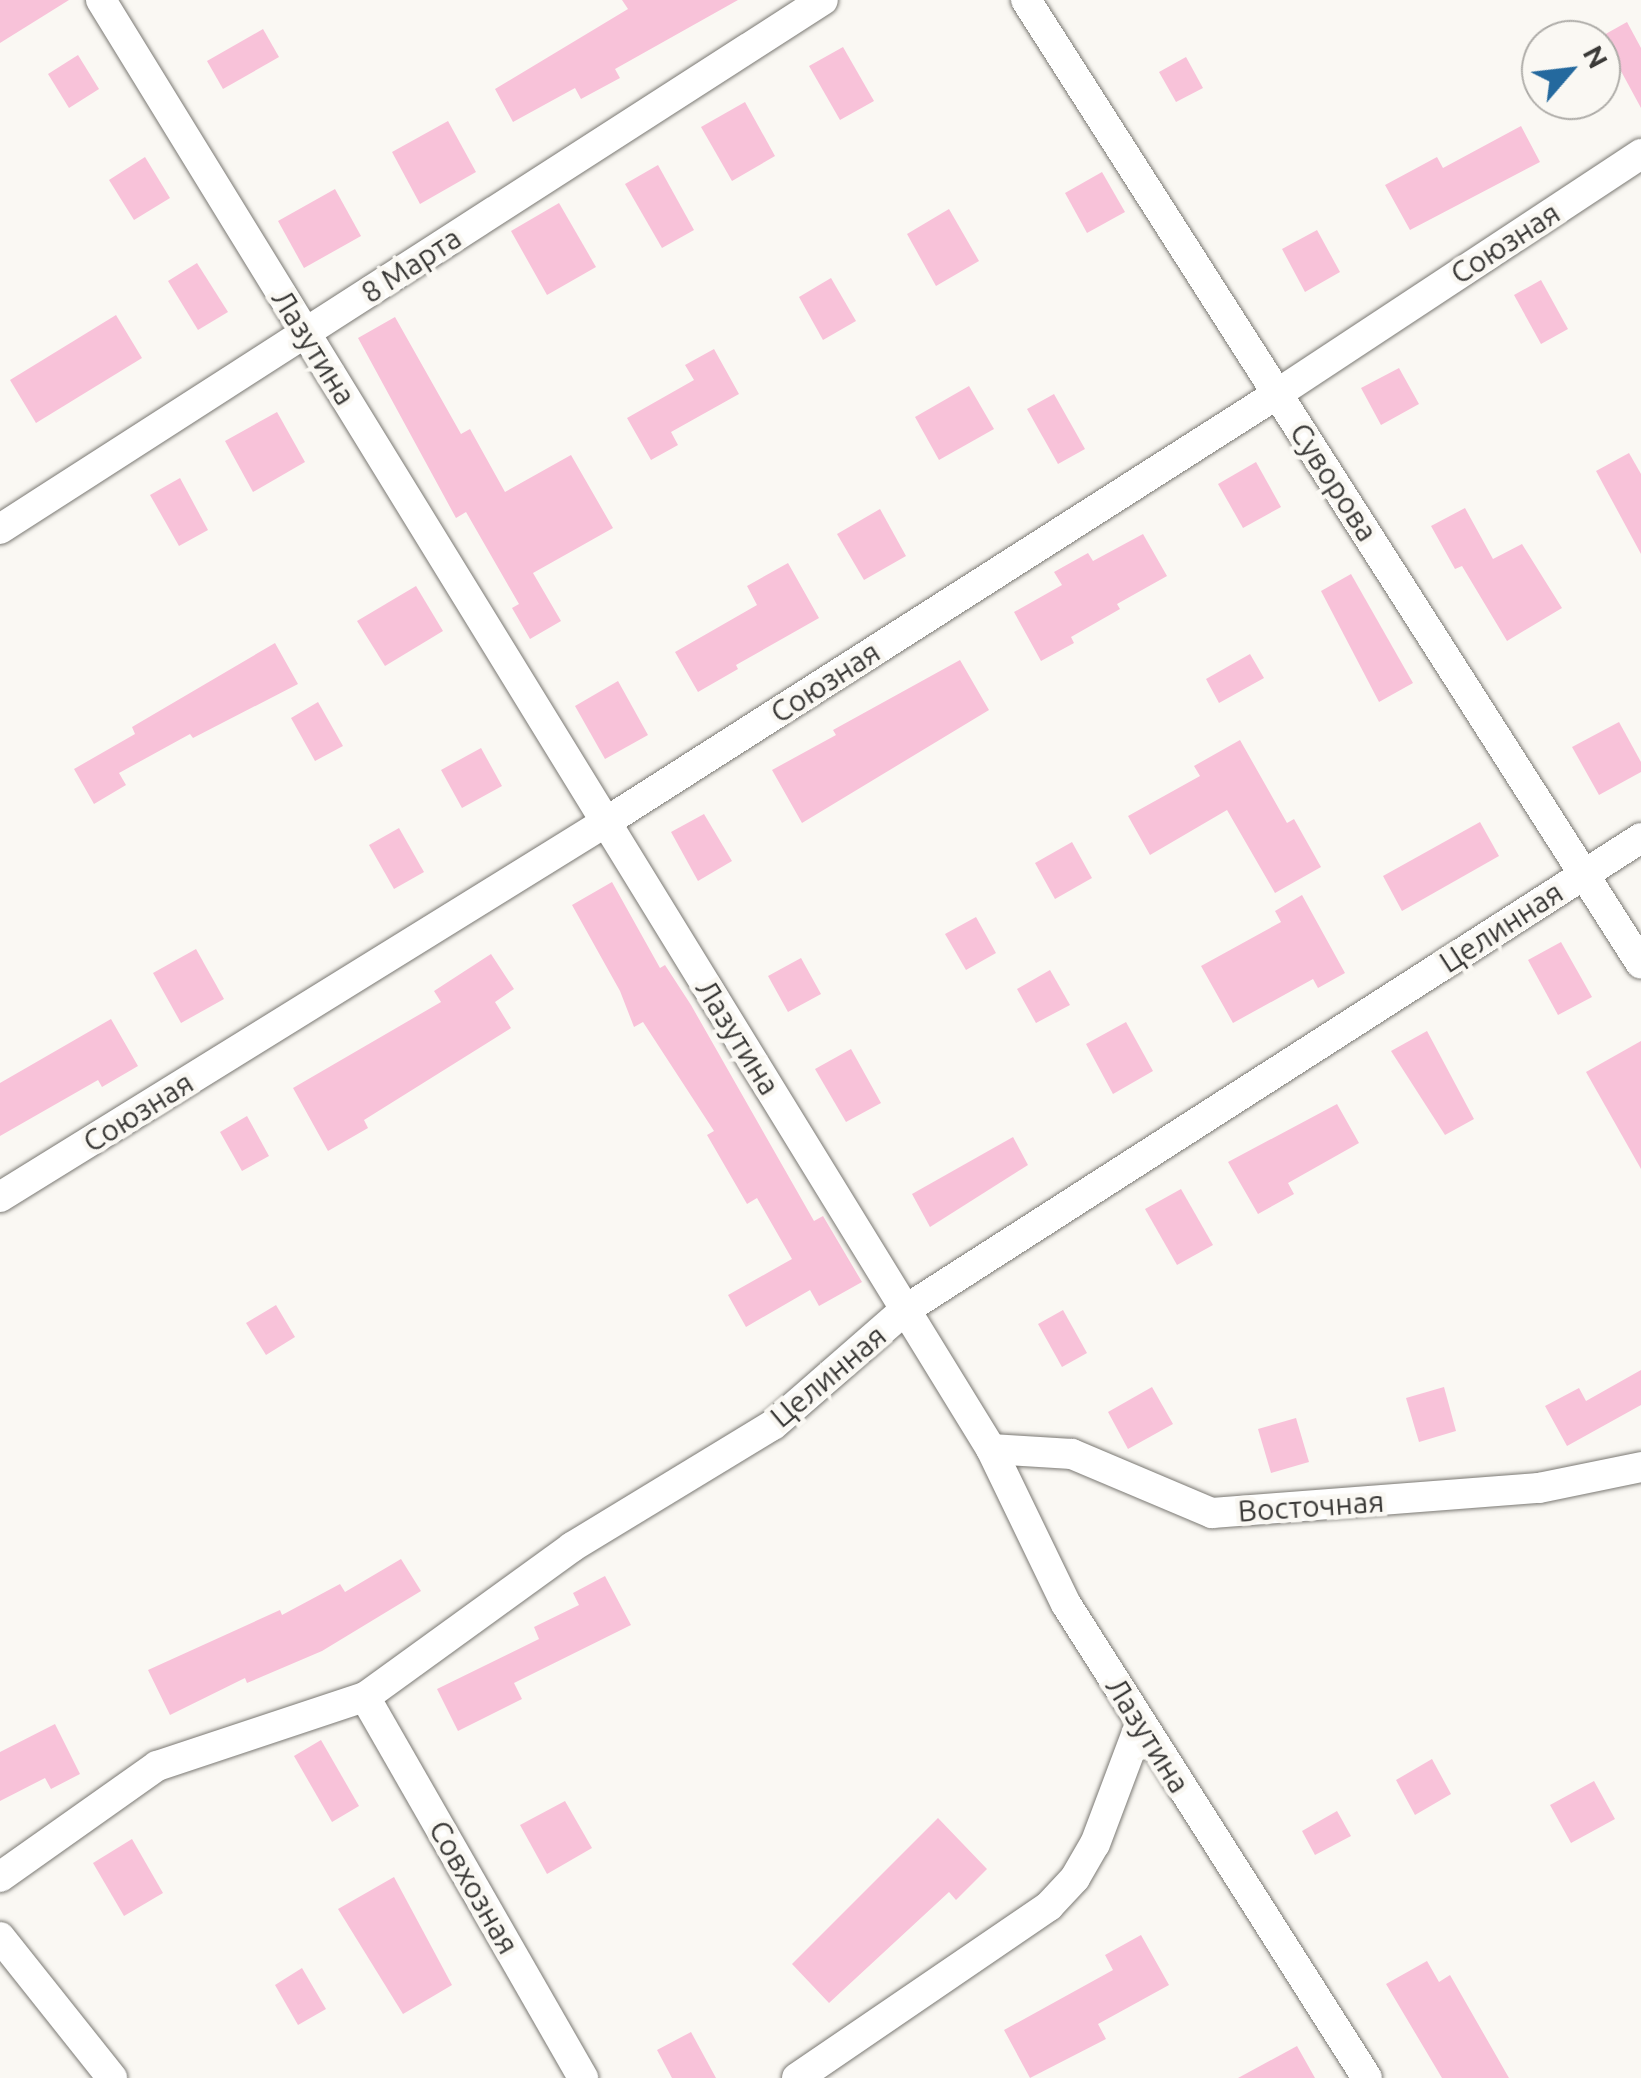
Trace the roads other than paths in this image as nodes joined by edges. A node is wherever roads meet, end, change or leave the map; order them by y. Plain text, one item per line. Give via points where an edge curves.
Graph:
1 (101, 0) edge
2 (823, 0) edge
3 (1026, 0) edge
4 (1641, 154) edge
5 (306, 332) junction
6 (1277, 394) junction
7 (0, 529) edge
8 (606, 822) junction
9 (1641, 838) edge
10 (1584, 874) junction
11 (1641, 964) edge
12 (0, 1197) edge
13 (906, 1310) junction
14 (991, 1448) junction
15 (1641, 1467) edge
16 (365, 1697) junction
17 (1140, 1724) junction
18 (0, 1877) edge
19 (0, 1937) edge
20 (112, 2078) edge
21 (583, 2078) edge
22 (797, 2078) edge
23 (1368, 2078) edge

1 - 5 street, Лазутина
2 - 5 street, 8 Марта
3 - 6 street, Суворова
4 - 6 street, Союзная
5 - 7 street, 8 Марта
5 - 8 street, Лазутина
6 - 8 street, Союзная
6 - 10 street, Суворова
8 - 12 street, Союзная
8 - 13 street, Лазутина
9 - 10 street, Целинная
10 - 11 street, Суворова
10 - 13 street, Целинная
13 - 14 street, Лазутина
13 - 16 street, Целинная via 773,1425 572,1547
14 - 15 street, Восточная via 1072,1454 1212,1514 1539,1488
14 - 17 street, Лазутина via 1066,1604
16 - 18 street, Целинная via 157,1766
16 - 21 street, Совхозная
17 - 22 street via 1095,1844 1048,1906
17 - 23 street, Лазутина
19 - 20 street

